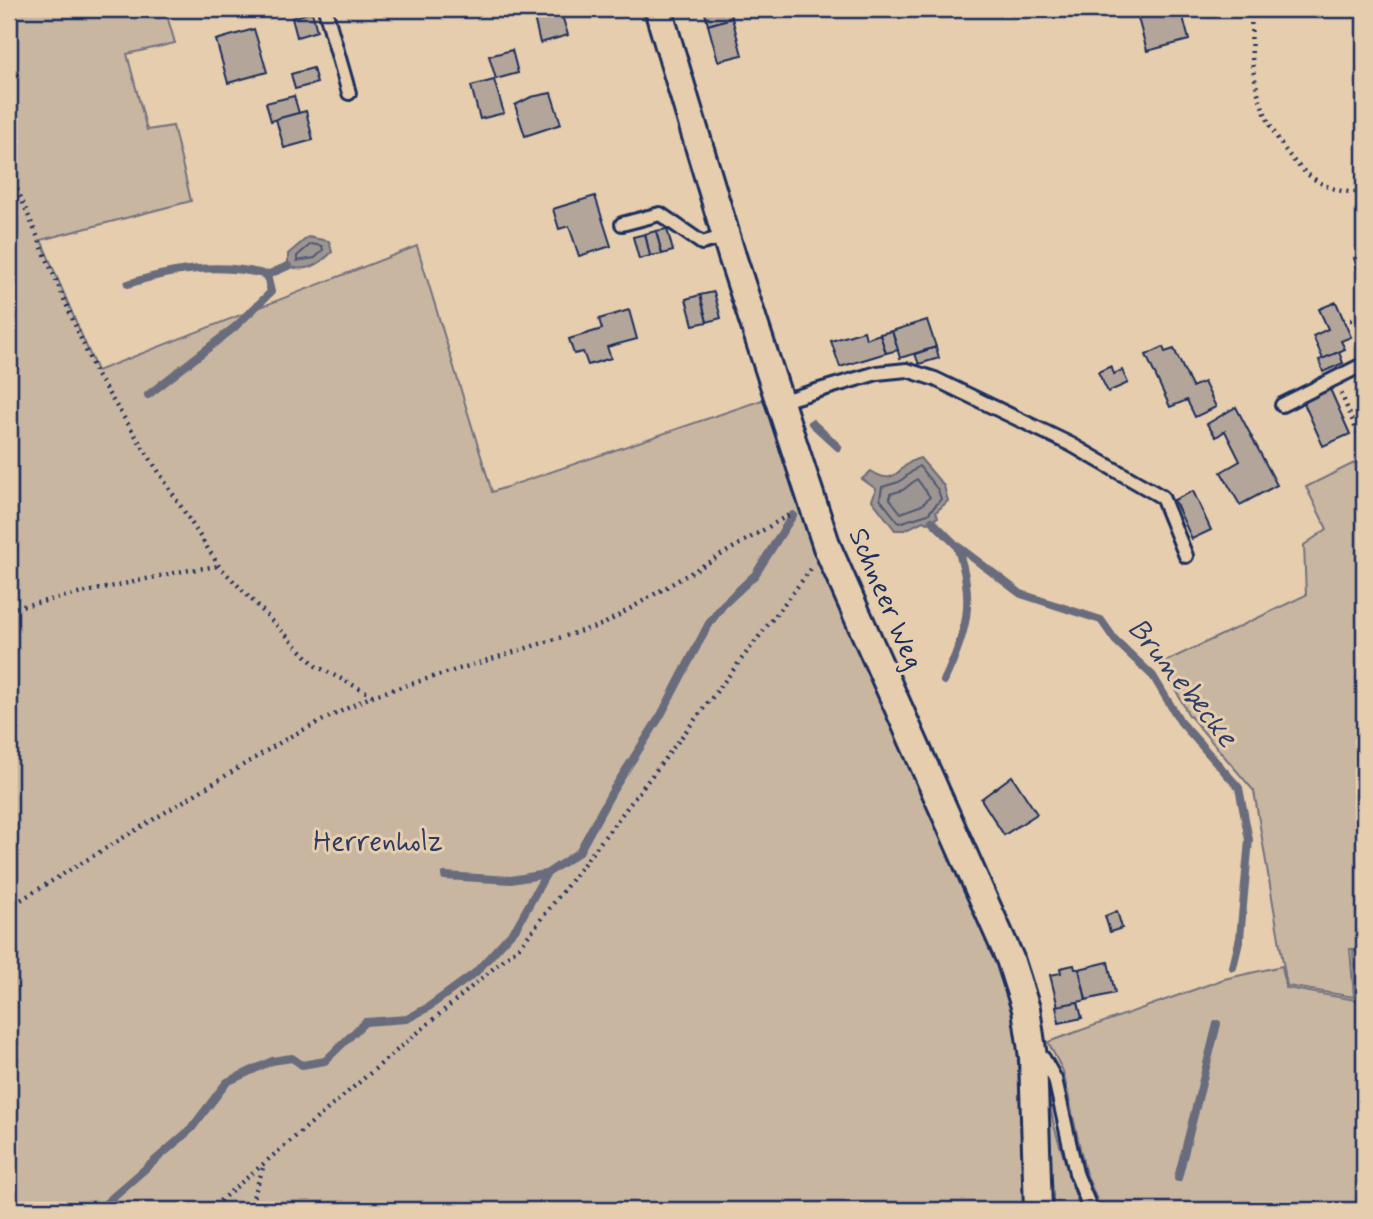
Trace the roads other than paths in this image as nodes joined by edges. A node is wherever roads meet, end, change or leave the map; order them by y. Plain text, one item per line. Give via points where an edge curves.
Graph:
1 (325, 9) edge
2 (658, 9) edge
3 (349, 93) dead end
4 (622, 224) dead end
5 (726, 236) junction
6 (1364, 364) edge
7 (779, 402) junction
8 (1282, 405) dead end
9 (1186, 556) dead end
10 (1033, 1057) junction
11 (1038, 1210) edge
12 (1091, 1210) edge

1 - 3 lane
2 - 5 street, Schneer Weg
4 - 5 lane via 660,214 702,243
5 - 7 street, Schneer Weg
6 - 8 lane
7 - 9 lane via 877,373 907,370 935,379 1072,445 1162,497
7 - 10 street, Schneer Weg via 827,547 1010,958 1026,1009
10 - 11 street, Schneer Weg
10 - 12 lane via 1043,1058 1055,1079 1076,1173

